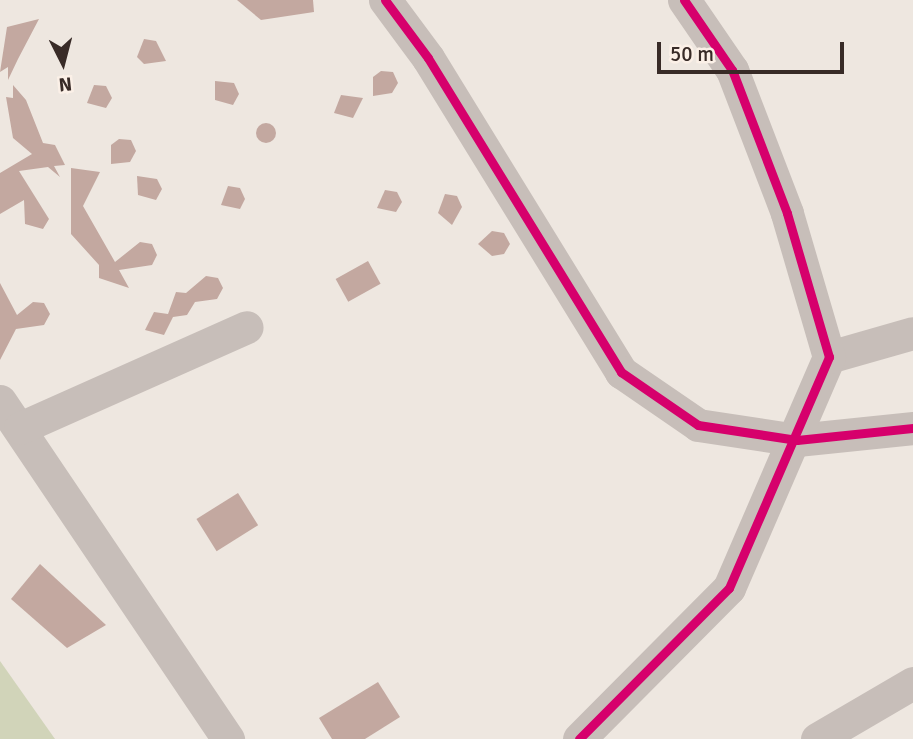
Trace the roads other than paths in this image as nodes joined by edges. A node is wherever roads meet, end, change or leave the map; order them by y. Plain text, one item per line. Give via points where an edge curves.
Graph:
1 (385, 0) edge
2 (684, 0) edge
3 (247, 327) dead end
4 (913, 333) edge
5 (829, 356) junction
6 (0, 401) edge
7 (20, 428) junction
8 (913, 428) edge
9 (797, 440) junction
10 (913, 683) edge
11 (228, 739) edge
12 (579, 739) edge
13 (817, 739) edge

1 - 9 street via 428,58 621,372 698,425
2 - 5 street via 732,70 787,213
3 - 7 street
4 - 5 street
5 - 9 street
6 - 7 street
7 - 11 street
8 - 9 street
9 - 12 street via 729,588
10 - 13 street

